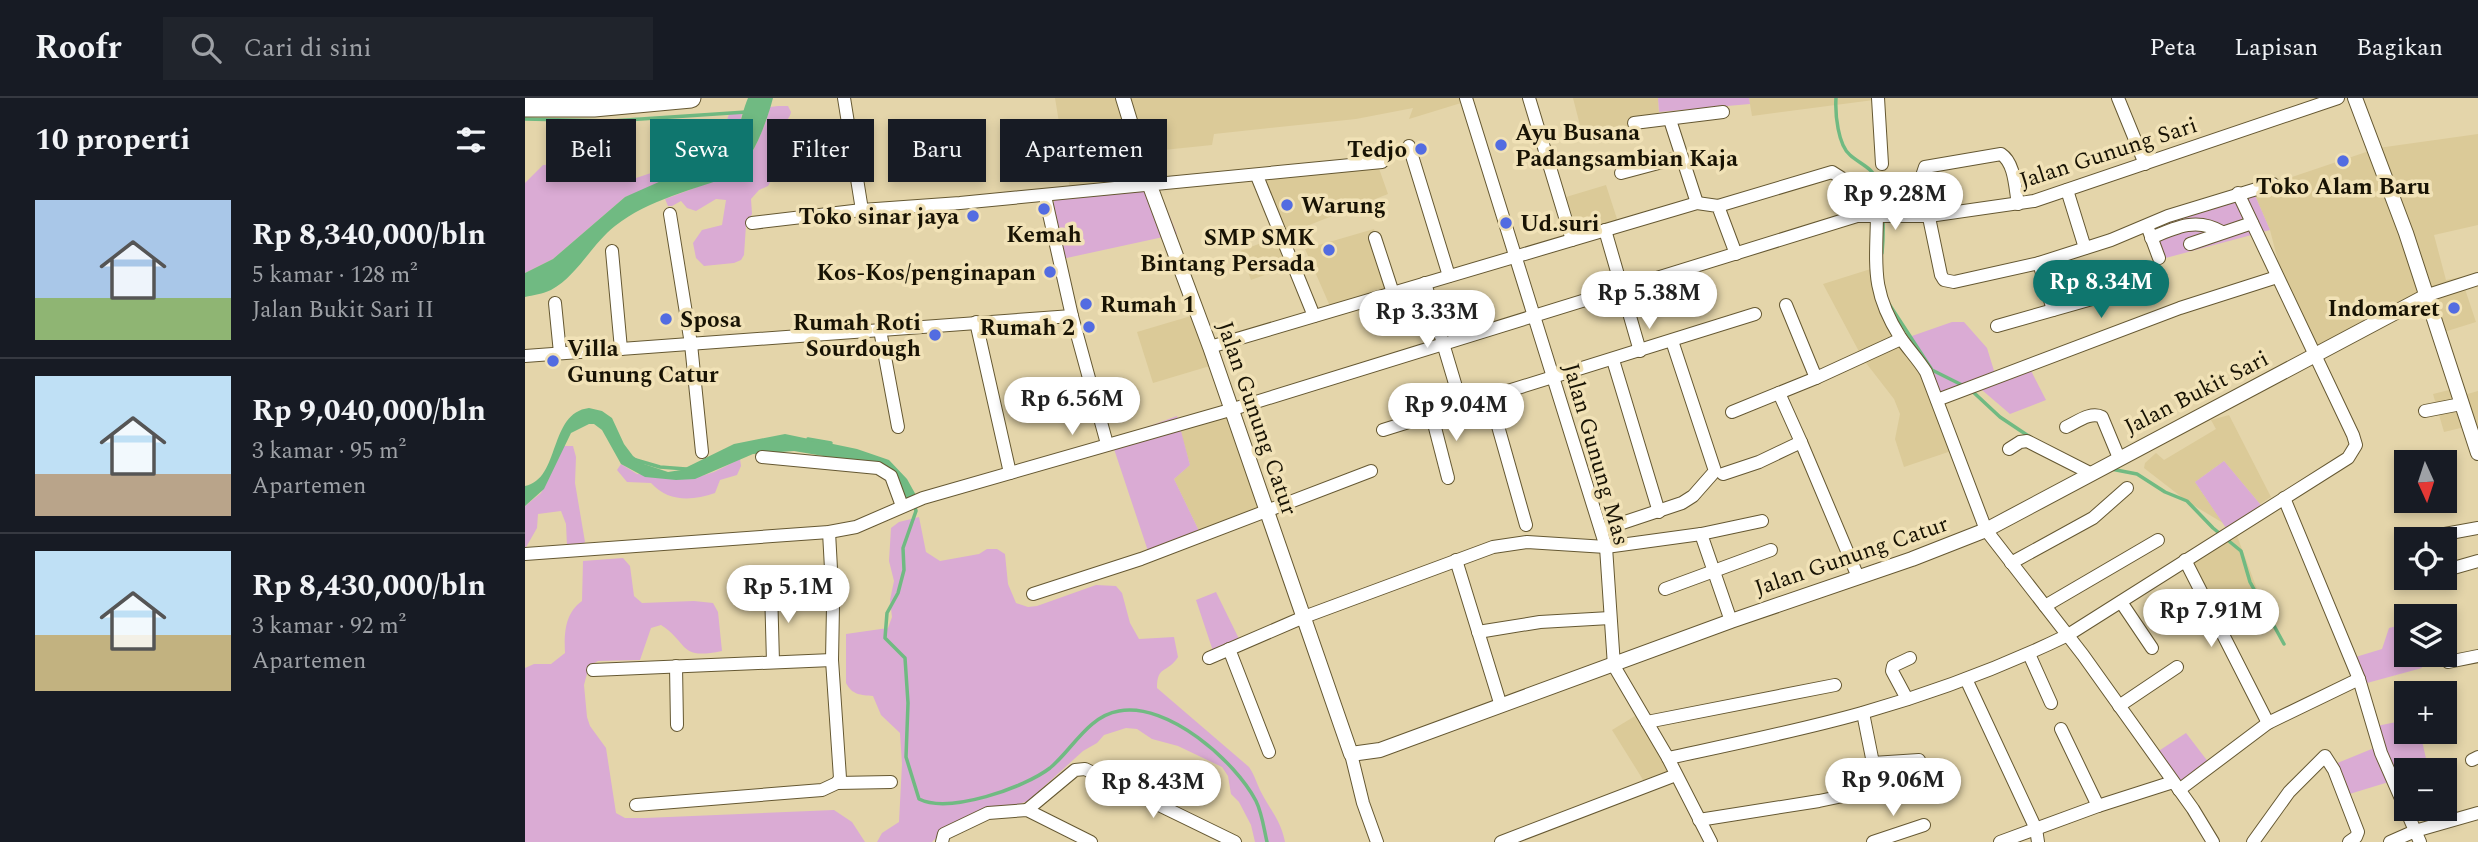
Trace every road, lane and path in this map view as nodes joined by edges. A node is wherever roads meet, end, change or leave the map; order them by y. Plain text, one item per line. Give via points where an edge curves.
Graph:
1 (691, 98) edge
2 (844, 98) edge
3 (1123, 98) edge
4 (1466, 98) edge
5 (1529, 98) edge
6 (1878, 98) edge
7 (2118, 98) edge
8 (2338, 98) edge
9 (2355, 98) edge
10 (525, 107) edge
11 (1723, 112) dead end
12 (1671, 120) junction
13 (1634, 123) dead end
14 (1409, 146) dead end
15 (1681, 157) junction
16 (1382, 162) dead end
17 (1882, 164) dead end
18 (2144, 164) junction
19 (1621, 173) dead end
20 (1257, 176) junction
21 (2273, 184) dead end
22 (1150, 186) junction
23 (2067, 190) junction
24 (2238, 193) junction
25 (1045, 195) junction
26 (1697, 203) junction
27 (2018, 204) junction
28 (1718, 206) junction
29 (862, 210) junction
30 (670, 214) dead end
31 (1857, 216) junction
32 (1877, 216) junction
33 (1929, 216) junction
34 (753, 223) dead end
35 (2252, 223) junction
36 (2146, 225) junction
37 (1605, 230) junction
38 (2222, 232) junction
39 (1375, 238) dead end
40 (2151, 238) junction
41 (1572, 240) junction
42 (2190, 244) dead end
43 (2085, 248) junction
44 (612, 251) dead end
45 (1736, 254) junction
46 (1515, 256) junction
47 (2159, 258) dead end
48 (2039, 263) junction
49 (1449, 276) junction
50 (2277, 277) junction
51 (2478, 279) edge
52 (1425, 283) junction
53 (2145, 284) dead end
54 (1622, 289) junction
55 (1393, 293) junction
56 (2428, 295) junction
57 (555, 303) dead end
58 (1786, 305) dead end
59 (2053, 310) junction
60 (1755, 314) dead end
61 (1072, 316) junction
62 (1314, 316) junction
63 (1534, 317) junction
64 (976, 322) junction
65 (1997, 327) dead end
66 (880, 330) junction
67 (1901, 339) junction
68 (1672, 341) junction
69 (691, 344) junction
70 (1443, 345) junction
71 (1210, 347) junction
72 (621, 349) junction
73 (1640, 351) junction
74 (560, 354) junction
75 (525, 356) edge
76 (2314, 357) junction
77 (1613, 360) junction
78 (1553, 378) junction
79 (1815, 378) junction
80 (1779, 393) junction
81 (1490, 398) junction
82 (1937, 400) junction
83 (2461, 404) junction
84 (1462, 407) junction
85 (1230, 410) junction
86 (2425, 411) dead end
87 (1732, 412) dead end
88 (1432, 416) junction
89 (2066, 427) dead end
90 (898, 428) dead end
91 (1383, 430) dead end
92 (1801, 442) junction
93 (1107, 444) junction
94 (2009, 449) dead end
95 (702, 452) dead end
96 (2478, 453) edge
97 (762, 457) dead end
98 (2119, 458) junction
99 (1371, 471) dead end
100 (1010, 473) junction
101 (1719, 473) junction
102 (2090, 473) junction
103 (1448, 478) dead end
104 (2127, 488) dead end
105 (2284, 498) junction
106 (903, 506) junction
107 (1266, 510) junction
108 (1659, 512) junction
109 (1762, 521) dead end
110 (1526, 525) dead end
111 (2478, 528) edge
112 (1601, 530) junction
113 (1986, 530) junction
114 (829, 532) junction
115 (2457, 532) edge
116 (1702, 534) junction
117 (2158, 540) dead end
118 (1606, 547) junction
119 (1771, 550) dead end
120 (525, 554) edge
121 (1456, 560) junction
122 (2185, 560) junction
123 (2478, 561) edge
124 (2011, 563) junction
125 (2457, 567) edge
126 (1715, 571) junction
127 (1858, 578) junction
128 (771, 589) dead end
129 (1665, 589) dead end
130 (1033, 594) dead end
131 (2121, 602) junction
132 (2045, 606) junction
133 (1304, 617) junction
134 (1610, 618) junction
135 (1731, 621) junction
136 (1478, 632) junction
137 (2068, 635) junction
138 (2152, 648) dead end
139 (1230, 649) junction
140 (2029, 654) junction
141 (2478, 656) edge
142 (1209, 657) dead end
143 (1910, 658) dead end
144 (832, 660) junction
145 (2457, 660) edge
146 (773, 662) junction
147 (676, 666) junction
148 (1614, 666) junction
149 (2177, 667) dead end
150 (593, 670) dead end
151 (1966, 679) junction
152 (2359, 679) junction
153 (1835, 685) dead end
154 (1907, 699) junction
155 (2051, 703) dead end
156 (1501, 706) junction
157 (2119, 706) junction
158 (1863, 713) junction
159 (1647, 722) junction
160 (2268, 723) junction
161 (677, 725) dead end
162 (2061, 729) dead end
163 (1269, 752) dead end
164 (1351, 754) junction
165 (1668, 758) junction
166 (1919, 760) dead end
167 (1677, 775) junction
168 (891, 782) dead end
169 (1910, 782) dead end
170 (837, 783) junction
171 (2176, 786) junction
172 (636, 805) dead end
173 (2098, 806) junction
174 (1027, 810) junction
175 (2478, 813) edge
176 (1699, 820) junction
177 (1924, 825) dead end
178 (2037, 836) edge
179 (2418, 837) edge
180 (2353, 838) edge
181 (941, 842) edge
182 (1091, 842) edge
183 (1235, 842) edge
184 (1377, 842) edge
185 (1501, 842) edge
186 (1711, 842) edge
187 (1873, 842) edge
188 (2000, 842) edge
189 (2213, 842) edge
190 (2253, 842) edge
191 (2390, 842) edge

1 - 10 main road via 594,107
2 - 29 street
3 - 22 street, Jalan Gunung Catur
4 - 46 street, Jalan Gunung Mas
5 - 41 street
6 - 17 street
7 - 18 street
8 - 18 street, Jalan Gunung Sari
9 - 56 street
11 - 12 street
12 - 13 street
12 - 15 street
14 - 49 street
15 - 19 street
15 - 26 street
16 - 20 street
18 - 23 street, Jalan Gunung Sari
20 - 22 street
20 - 62 street
21 - 24 street
22 - 25 street
22 - 71 street, Jalan Gunung Catur
23 - 27 street, Jalan Gunung Sari
23 - 43 street
24 - 35 street
24 - 36 street
25 - 29 street
25 - 61 street
26 - 28 street
26 - 37 street
27 - 33 street, Jalan Gunung Sari
27 - 33 street via 2007,158 1994,154 1925,167 1921,179
28 - 31 street via 1832,173 1843,179
28 - 45 street
29 - 34 street
30 - 69 street
31 - 32 street, Jalan Gunung Sari
31 - 45 street, Jalan Gunung Sari
32 - 33 street, Jalan Gunung Sari
32 - 67 street via 1877,287
33 - 48 street via 1944,280 1954,282
35 - 38 street
35 - 50 street
36 - 40 street
36 - 43 street
37 - 41 street
37 - 54 street
38 - 40 street via 2197,223
38 - 42 street
39 - 55 street
40 - 47 street
41 - 46 street
43 - 48 street
44 - 72 street
45 - 54 street, Jalan Gunung Sari
46 - 49 street
46 - 63 street, Jalan Gunung Mas
48 - 59 street
49 - 52 street
50 - 76 street
50 - 82 street via 2180,308
51 - 56 street
52 - 55 street
52 - 70 street
53 - 59 street
54 - 63 street, Jalan Gunung Sari
54 - 73 street
55 - 62 street
56 - 76 street, Jalan Bukit Sari
56 - 83 street
57 - 74 street
58 - 79 street
59 - 65 street
60 - 68 street
61 - 64 street
61 - 93 street
62 - 71 street
63 - 70 street, Jalan Gunung Sari
63 - 78 street, Jalan Gunung Mas
64 - 66 street
64 - 100 street
66 - 69 street
66 - 90 street
67 - 79 street
67 - 82 street via 1920,363
68 - 73 street
68 - 101 street
69 - 72 street
69 - 95 street
70 - 84 street
70 - 85 street, Jalan Gunung Sari
71 - 85 street, Jalan Gunung Catur
72 - 74 street
73 - 77 street
74 - 75 street
76 - 98 street, Jalan Bukit Sari
76 - 105 street via 2356,445 2348,458
77 - 78 street
77 - 108 street
78 - 81 street
78 - 112 street, Jalan Gunung Mas
79 - 80 street
80 - 87 street
80 - 92 street
81 - 84 street
81 - 110 street
82 - 113 street
83 - 86 street
83 - 96 street
84 - 88 street
85 - 93 street, Jalan Gunung Sari
85 - 107 street, Jalan Gunung Catur
88 - 91 street
88 - 103 street
89 - 98 street via 2098,414
92 - 101 street via 1759,462
92 - 127 street
93 - 100 street, Jalan Gunung Sari
94 - 102 street via 2027,441
97 - 106 street via 878,468 891,476
98 - 102 street, Jalan Bukit Sari
99 - 107 street
100 - 106 street, Jalan Gunung Sari
101 - 108 street via 1693,496
102 - 113 street, Jalan Bukit Sari
104 - 124 street via 2093,518
105 - 122 street
105 - 152 street
106 - 114 street, Jalan Gunung Sari via 856,527
107 - 130 street via 1141,559
107 - 133 street, Jalan Gunung Catur
108 - 112 street
109 - 116 street
111 - 115 street
112 - 118 street, Jalan Gunung Mas
113 - 124 street
113 - 127 street, Jalan Gunung Catur
114 - 120 street, Jalan Gunung Sari
114 - 144 street
116 - 118 street
116 - 126 street, Jalan Gunung Catur
117 - 132 street
118 - 121 street via 1513,542
118 - 134 street, Jalan Gunung Mas
119 - 126 street
121 - 133 street
121 - 136 street
122 - 131 street
122 - 160 street
123 - 125 street
124 - 132 street
126 - 129 street
126 - 135 street, Jalan Gunung Catur
127 - 135 street, Jalan Gunung Catur
128 - 146 street
131 - 137 street
131 - 138 street
132 - 137 street
133 - 139 street
133 - 164 street, Jalan Gunung Catur
134 - 136 street
134 - 148 street, Jalan Gunung Mas
135 - 148 street, Jalan Gunung Catur
136 - 156 street
137 - 140 street
137 - 157 street
139 - 142 street
139 - 163 street
140 - 151 street
140 - 155 street
141 - 145 street
143 - 154 street via 1892,671
144 - 146 street
144 - 170 street
146 - 147 street
147 - 150 street
147 - 161 street
148 - 156 street, Jalan Gunung Catur
148 - 159 street
149 - 157 street
151 - 154 street
151 - 178 street
152 - 160 street
152 - 179 street via 2381,753
153 - 159 street
154 - 158 street
156 - 164 street, Jalan Gunung Catur via 1381,750
157 - 171 street
158 - 165 street
158 - 166 street via 1873,763
159 - 165 street
160 - 171 street
162 - 173 street
164 - 184 street, Jalan Gunung Catur
165 - 167 street
167 - 176 street
167 - 185 street
168 - 170 street
169 - 176 street
170 - 172 street via 822,790
171 - 173 street
171 - 189 street
173 - 178 street
174 - 181 street via 988,813 944,834
174 - 182 street
174 - 183 street via 1075,770 1085,769
175 - 179 street
176 - 186 street
177 - 187 street
178 - 188 street
179 - 191 street
180 - 190 street via 2334,770 2325,756 2289,792

